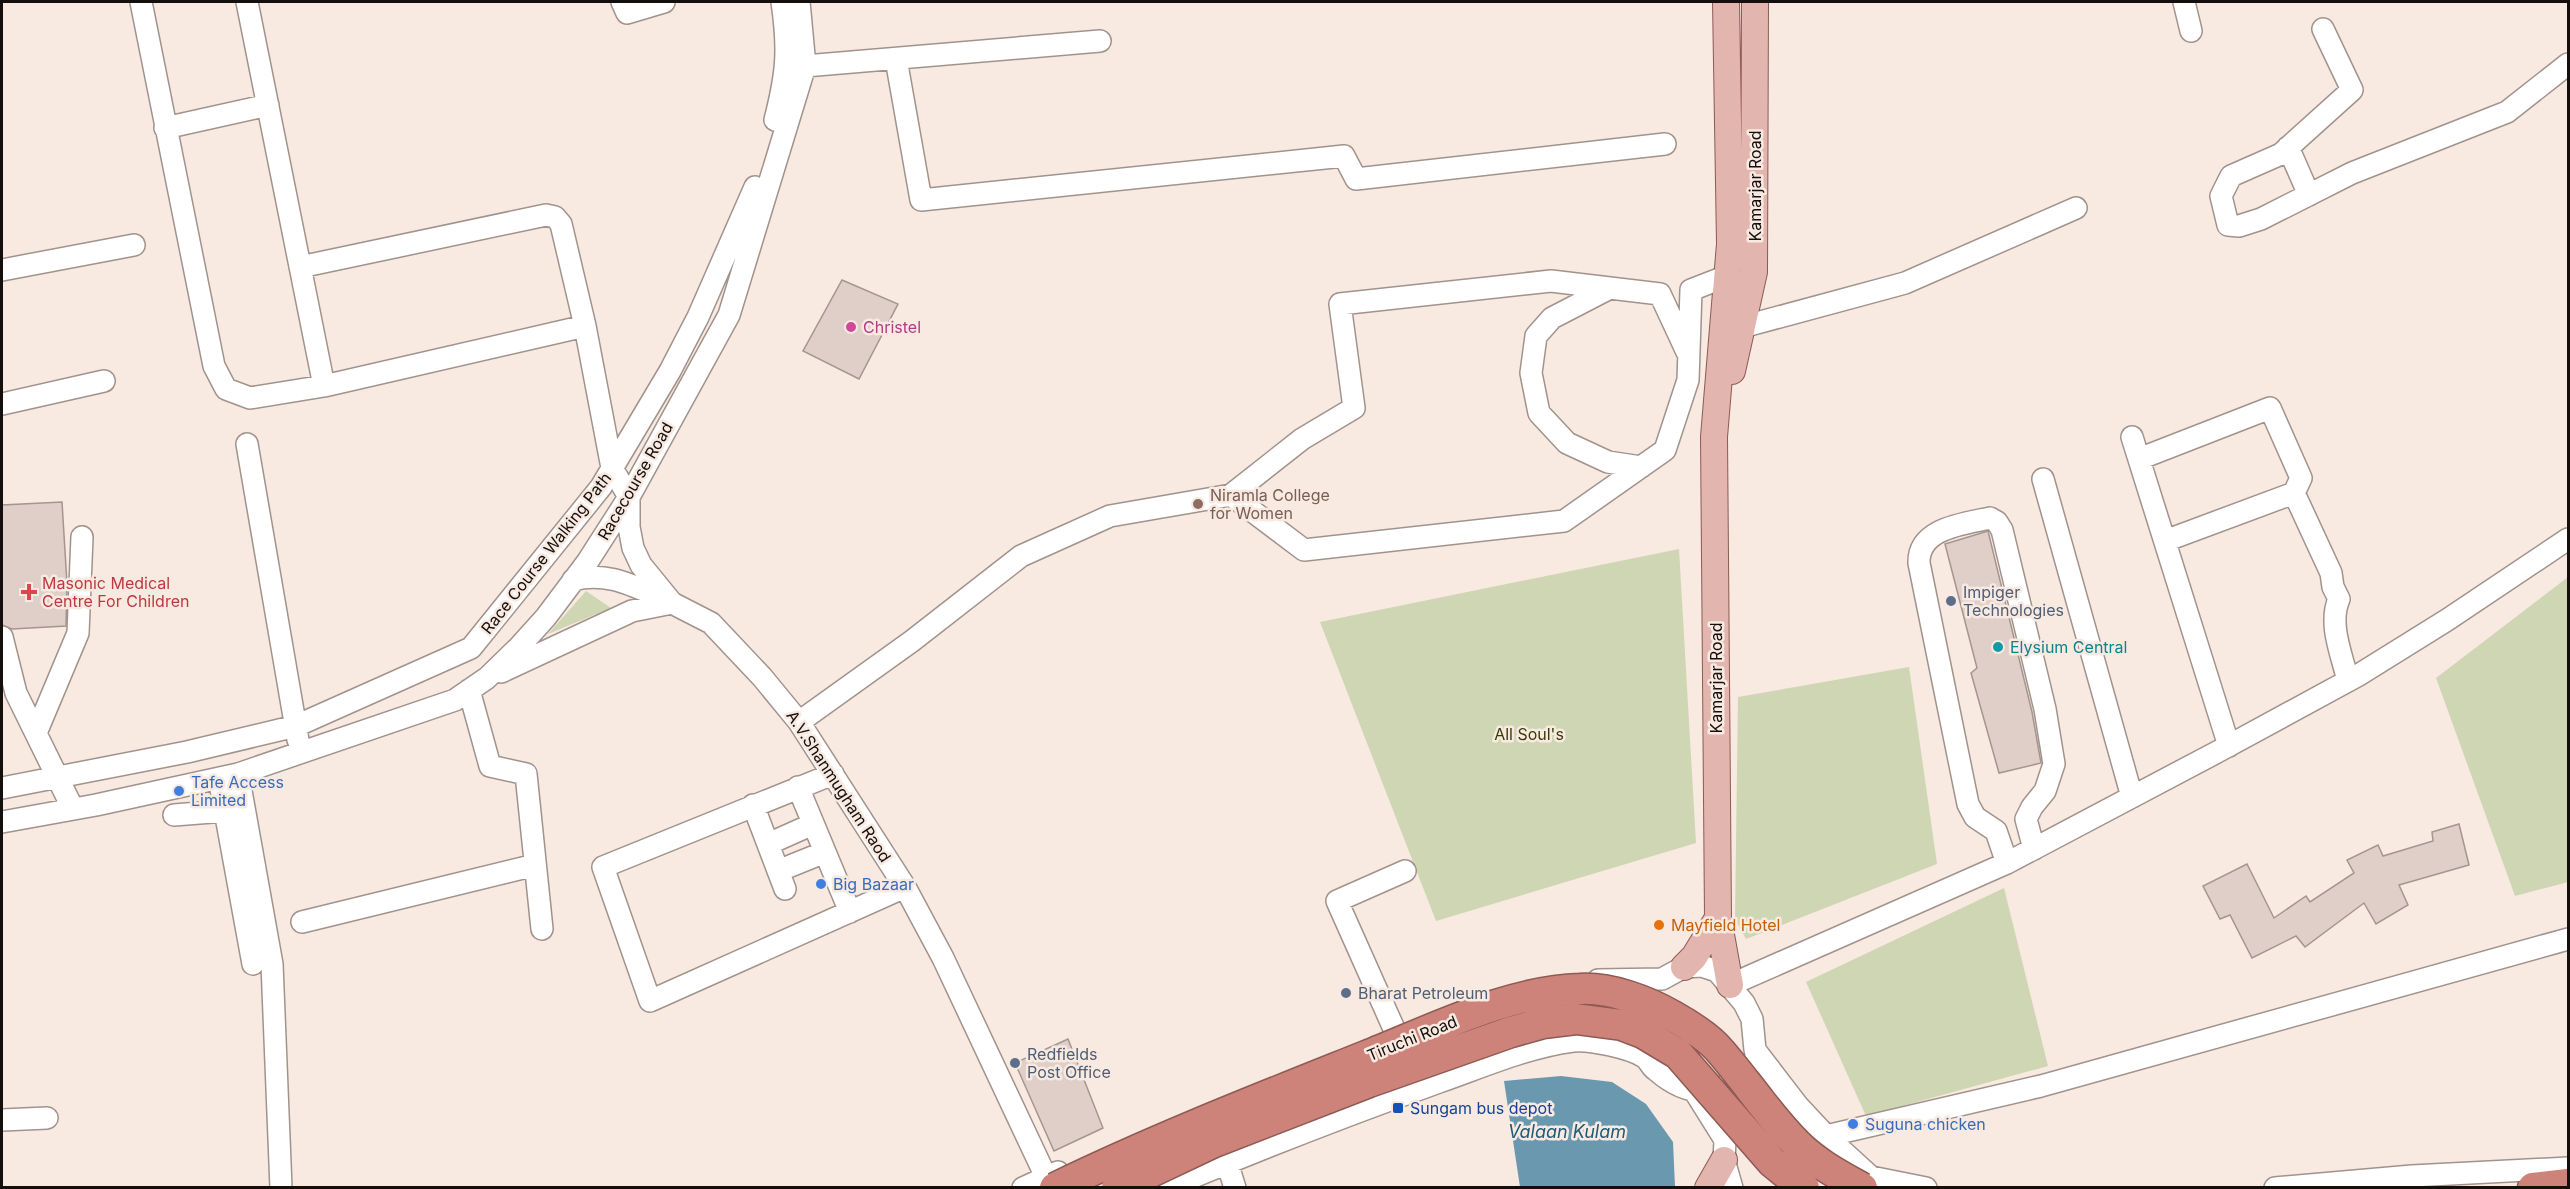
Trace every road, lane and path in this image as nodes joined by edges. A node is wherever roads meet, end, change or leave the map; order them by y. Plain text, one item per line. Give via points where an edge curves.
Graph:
1 (141, 2) edge
2 (247, 2) edge
3 (622, 2) edge
4 (664, 2) edge
5 (782, 2) edge
6 (799, 2) edge
7 (1726, 2) edge
8 (1755, 2) edge
9 (2184, 2) edge
10 (2323, 29) dead end
11 (2192, 31) dead end
12 (1100, 42) dead end
13 (896, 59) junction
14 (2568, 63) edge
15 (805, 66) junction
16 (268, 105) junction
17 (165, 128) junction
18 (1665, 144) dead end
19 (2288, 147) junction
20 (2309, 195) junction
21 (2076, 208) dead end
22 (134, 245) dead end
23 (300, 267) junction
24 (2, 270) edge
25 (1727, 276) junction
26 (1610, 288) junction
27 (585, 326) junction
28 (1742, 327) junction
29 (1689, 355) junction
30 (104, 381) dead end
31 (324, 386) junction
32 (2, 404) edge
33 (1714, 437) junction
34 (2132, 437) dead end
35 (247, 444) dead end
36 (2139, 459) junction
37 (1641, 467) junction
38 (612, 468) junction
39 (2043, 478) dead end
40 (2294, 493) junction
41 (1232, 495) junction
42 (629, 497) junction
43 (82, 537) dead end
44 (2568, 539) edge
45 (2165, 541) junction
46 (573, 580) junction
47 (672, 603) junction
48 (2, 637) edge
49 (487, 678) junction
50 (2348, 681) junction
51 (469, 690) junction
52 (799, 722) junction
53 (296, 726) junction
54 (36, 734) junction
55 (2229, 746) junction
56 (300, 752) junction
57 (832, 774) junction
58 (228, 776) junction
59 (58, 777) junction
60 (798, 787) junction
61 (2, 788) edge
62 (2132, 797) junction
63 (753, 806) junction
64 (73, 809) junction
65 (225, 811) junction
66 (174, 815) dead end
67 (2, 822) edge
68 (813, 824) junction
69 (768, 844) junction
70 (2034, 849) junction
71 (825, 852) junction
72 (2007, 863) junction
73 (535, 865) junction
74 (1405, 871) dead end
75 (904, 887) junction
76 (850, 912) junction
77 (1718, 918) junction
78 (302, 922) dead end
79 (542, 929) dead end
80 (2568, 939) edge
81 (253, 964) dead end
82 (1684, 967) junction
83 (1662, 979) junction
84 (1730, 985) junction
85 (1395, 1031) junction
86 (1755, 1050) junction
87 (1644, 1057) junction
88 (1695, 1092) junction
89 (1791, 1096) junction
90 (47, 1118) dead end
91 (2, 1120) edge
92 (1826, 1136) junction
93 (1725, 1150) junction
94 (1227, 1162) junction
95 (2568, 1168) edge
96 (1050, 1182) edge
97 (1865, 1184) edge
98 (2568, 1184) edge
99 (282, 1188) edge
100 (1023, 1188) edge
101 (1117, 1188) edge
102 (1167, 1188) edge
103 (1235, 1188) edge
104 (1707, 1188) edge
105 (1732, 1188) edge
106 (1804, 1188) edge
107 (1926, 1188) edge
108 (2275, 1188) edge
109 (2533, 1188) edge

1 - 17 street
2 - 16 street
3 - 4 street via 627,13
5 - 38 street, Race Course Walking Path via 786,75 752,195 675,362
6 - 15 street, Racecourse Road
7 - 25 main road, Kamarjar Road via 1730,244
8 - 28 main road, Kamarjar Road via 1755,261
9 - 11 street
10 - 19 street via 2352,90
12 - 13 street
13 - 15 street
13 - 18 street via 921,200 1344,156 1356,179
14 - 20 street via 2507,112 2352,173
15 - 42 street, Racecourse Road via 729,315
16 - 17 street
16 - 23 street
17 - 31 street via 214,366 226,389 250,398
19 - 20 street
19 - 20 street via 2231,176 2221,196 2228,225 2261,219
21 - 28 street via 1905,283
22 - 24 street
23 - 27 street via 546,215 561,224
23 - 31 street
25 - 29 street via 1690,290
25 - 33 main road, Kamarjar Road
26 - 29 street via 1660,294
26 - 37 street via 1552,318 1536,336 1531,373 1539,413 1567,443 1608,462
26 - 41 street via 1551,281 1340,304 1354,408 1302,439
27 - 31 street
27 - 38 street
28 - 33 main road, Kamarjar Road
29 - 37 street via 1688,381 1665,450
30 - 32 street
33 - 77 main road, Kamarjar Road
34 - 36 street
35 - 53 street
36 - 40 street via 2270,408 2301,478
36 - 45 street
37 - 41 street via 1564,521 1304,550
38 - 42 street
38 - 53 street, Race Course Walking Path via 601,487 471,648
39 - 62 street
40 - 45 street
40 - 50 street via 2339,599 2334,622
41 - 52 street via 1110,516 1021,556
42 - 46 street, Racecourse Road
42 - 47 street, A.V.Shanmugham Raod via 633,548 641,565
43 - 54 street via 78,633
44 - 50 street via 2447,621
45 - 55 street
46 - 47 street via 601,576 619,580
46 - 49 street, Racecourse Road via 546,616
47 - 49 street via 632,611
47 - 52 street, A.V.Shanmugham Raod via 711,623
48 - 54 street via 16,693
49 - 51 street, Racecourse Road
50 - 55 street
51 - 56 street, Racecourse Road via 455,700
51 - 73 street via 490,766 526,774
52 - 57 street, A.V.Shanmugham Raod
53 - 56 street
53 - 59 street, Race Course Walking Path
54 - 59 street
55 - 62 street
56 - 58 street, Racecourse Road
57 - 60 street
57 - 75 street, A.V.Shanmugham Raod
58 - 64 street, Racecourse Road
58 - 65 street
58 - 99 street via 272,964
59 - 61 street, Race Course Walking Path
59 - 64 street
60 - 63 street
60 - 68 street
62 - 70 street
63 - 69 street
63 - 76 street via 603,867 650,1001
64 - 67 street, Racecourse Road
65 - 66 street
65 - 81 street
68 - 69 street
68 - 71 street
69 - 71 street via 782,880
70 - 72 street
70 - 72 street via 2026,819 2045,791 2054,764 2045,709 2002,530 1990,518 1932,535 1923,544 1919,564 1968,804 1975,817 1996,831
71 - 76 street
72 - 84 street
73 - 78 street
73 - 79 street
74 - 85 street via 1337,901
75 - 76 street
75 - 96 street, A.V.Shanmugham Raod via 943,958
77 - 82 main road
77 - 84 main road, Kamarjar Road
80 - 92 street via 2041,1086
82 - 83 street
82 - 84 street via 1702,966 1717,971
83 - 85 street via 1537,981
83 - 87 street via 1651,988 1640,1013 1639,1042
84 - 86 street via 1752,1019
85 - 96 street
86 - 88 street via 1749,1066 1737,1080 1722,1088
86 - 89 street
87 - 88 street via 1674,1083
87 - 94 street via 1613,1046 1576,1041 1523,1053
88 - 93 street
89 - 92 street
89 - 93 street via 1743,1113
90 - 91 street
92 - 97 street
93 - 104 main road
93 - 105 street
94 - 102 street
94 - 103 street
95 - 108 street
96 - 97 highway, Tiruchi Road, bridge via 1497,1005 1581,988 1613,992 1644,1003 1672,1015 1704,1037 1720,1050 1797,1144 1833,1172
96 - 100 street
97 - 107 street
98 - 109 highway
101 - 106 highway, Tiruchi Road, bridge via 1214,1142 1370,1082 1511,1032 1576,1019 1622,1025 1678,1054 1772,1162

